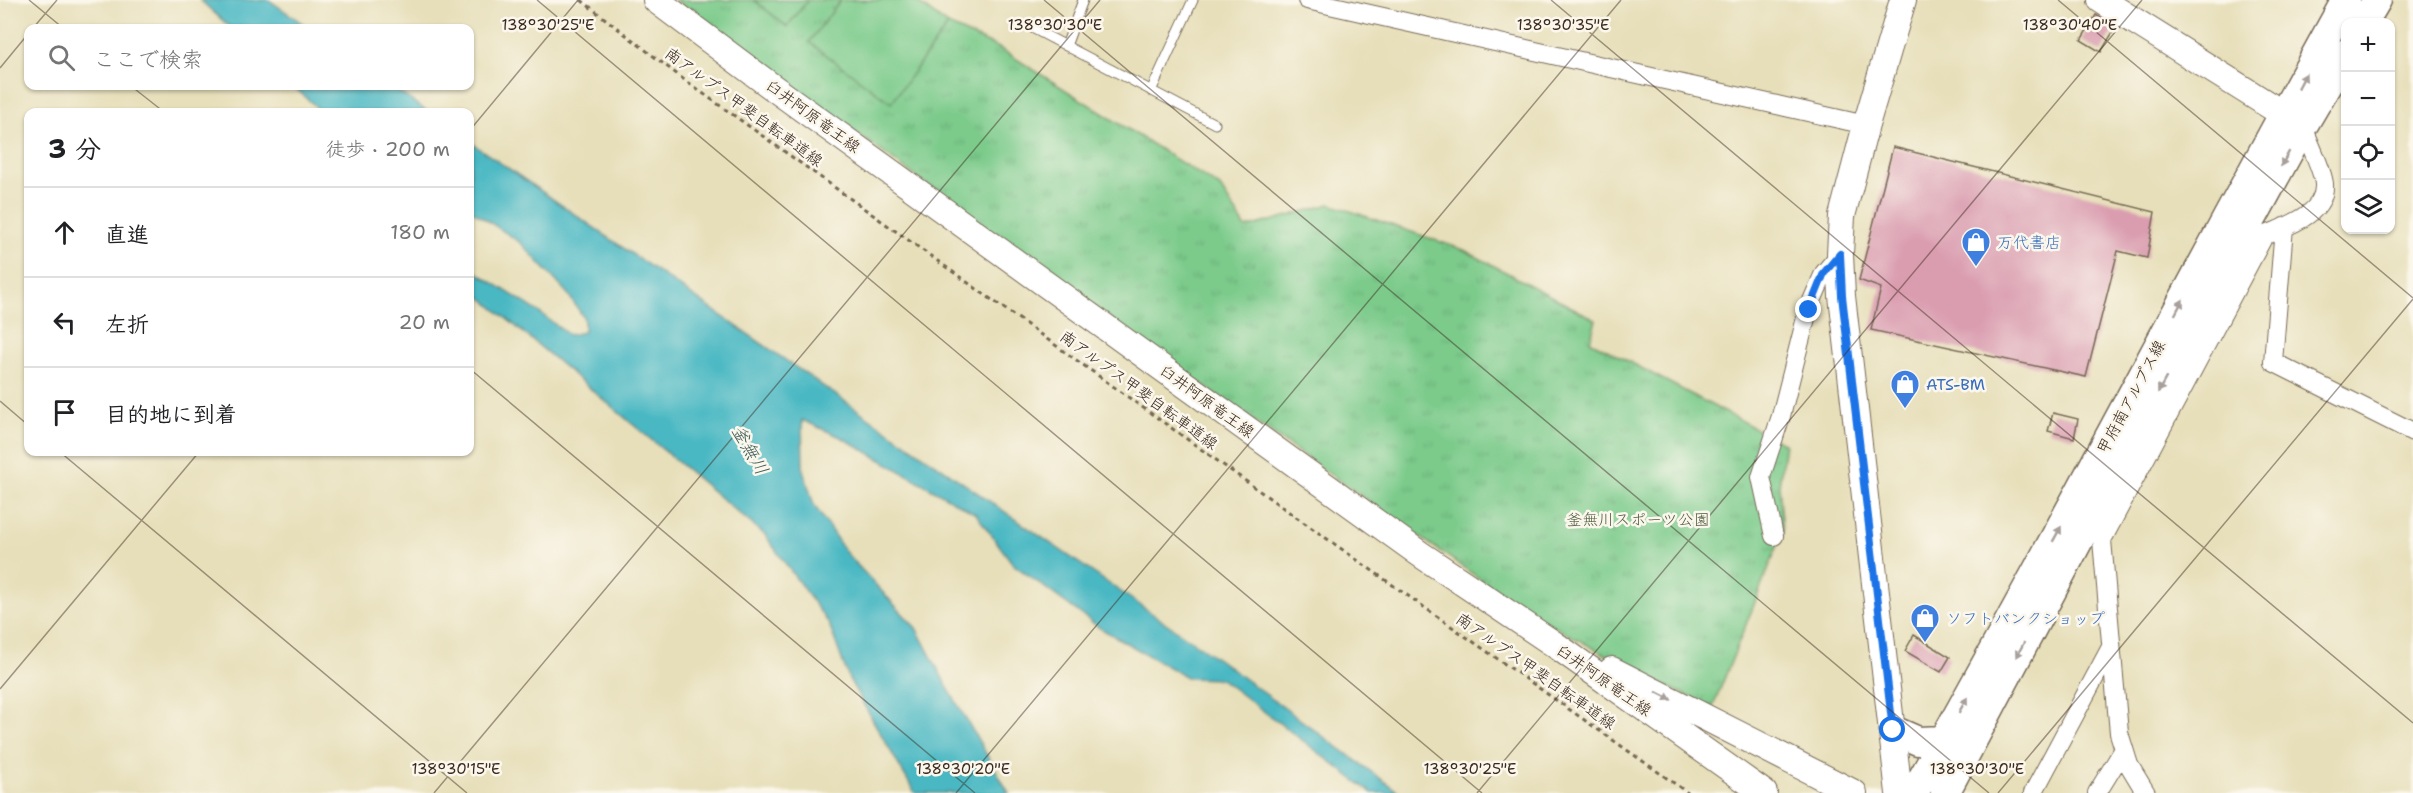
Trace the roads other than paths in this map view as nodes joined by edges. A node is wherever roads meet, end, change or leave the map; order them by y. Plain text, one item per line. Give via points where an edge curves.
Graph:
1 (656, 0) edge
2 (1083, 0) edge
3 (1193, 0) edge
4 (1307, 0) edge
5 (1903, 0) edge
6 (2101, 0) edge
7 (2377, 0) edge
8 (2345, 9) edge
9 (1032, 28) dead end
10 (1066, 46) junction
11 (2341, 59) edge
12 (1151, 91) junction
13 (2294, 120) junction
14 (1215, 124) dead end
15 (1866, 125) junction
16 (2284, 227) junction
17 (1840, 254) junction
18 (2413, 432) edge
19 (1774, 536) dead end
20 (1554, 644) junction
21 (2111, 647) junction
22 (1893, 730) junction
23 (1944, 740) junction
24 (2124, 749) junction
25 (1764, 793) edge
26 (1854, 793) edge
27 (1899, 793) edge
28 (1914, 793) edge
29 (1945, 793) edge
30 (2033, 793) edge
31 (2097, 793) edge
32 (2146, 793) edge

1 - 20 main road, 臼井阿原竜王線 via 1372,519
2 - 10 lane
3 - 12 lane
4 - 15 street
5 - 15 main road
6 - 13 main road
7 - 8 main road, 甲府南アルプス線
13 -> 8 main road, 甲府南アルプス線
9 - 10 lane
10 - 12 lane
11 - 13 main road, 甲府南アルプス線
12 - 14 lane
13 - 16 street via 2324,184 2311,213
23 -> 13 main road, 甲府南アルプス線 via 2241,190
13 -> 29 main road, 甲府南アルプス線 via 2143,419
15 - 17 main road via 1842,216
16 - 18 street via 2273,362
16 - 21 street via 2264,236 2102,540
17 - 19 street via 1824,273 1809,310 1761,477
17 - 22 main road
20 - 25 main road, 臼井阿原竜王線
20 -> 26 main road
21 - 24 street
21 - 30 street
22 - 23 main road via 1918,741
22 - 27 main road
23 - 28 main road, 甲府南アルプス線
24 - 31 street
24 - 32 street

